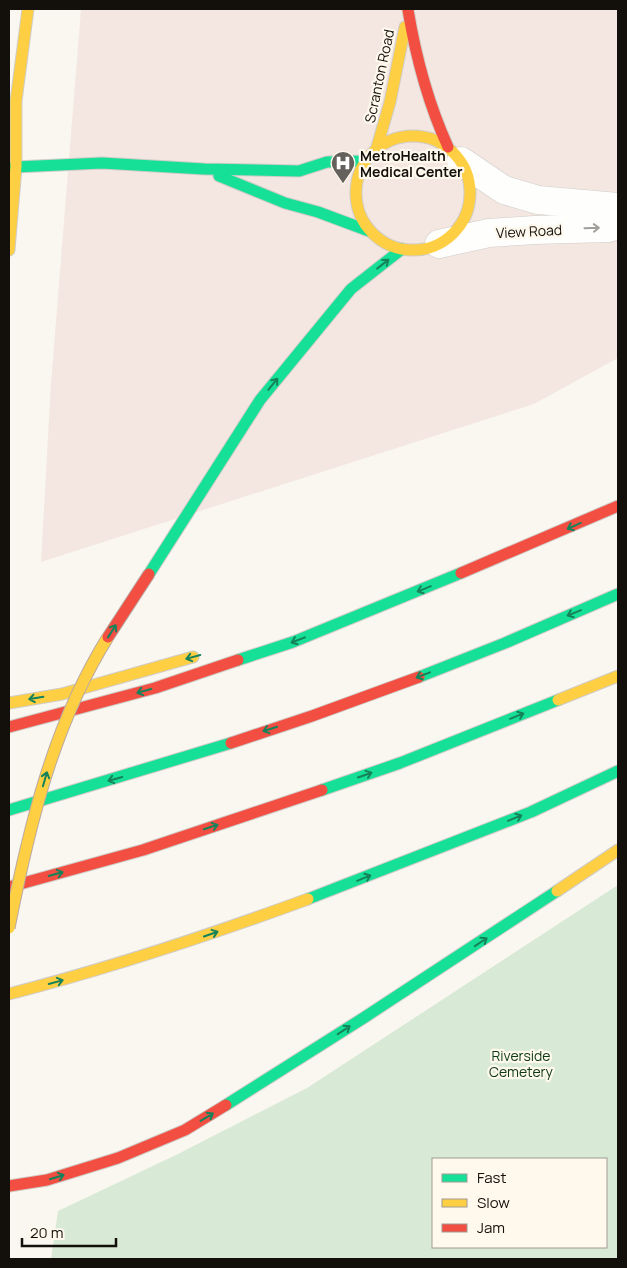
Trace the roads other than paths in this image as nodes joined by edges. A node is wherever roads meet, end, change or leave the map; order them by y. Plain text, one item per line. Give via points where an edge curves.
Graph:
1 (28, 9) edge
2 (408, 9) edge
3 (377, 148) junction
4 (455, 154) junction
5 (364, 161) junction
6 (11, 167) edge
7 (204, 170) junction
8 (618, 207) edge
9 (618, 224) edge
10 (369, 231) junction
11 (440, 244) junction
12 (402, 249) junction
13 (9, 250) edge
14 (618, 506) edge
15 (618, 594) edge
16 (392, 602) junction
17 (288, 631) dead end
18 (203, 655) dead end
19 (618, 676) edge
20 (9, 703) edge
21 (9, 727) edge
22 (618, 771) edge
23 (9, 810) edge
24 (618, 850) edge
25 (9, 887) edge
26 (9, 928) edge
27 (9, 994) edge
28 (9, 1186) edge

1 - 6 main road
2 - 3 main road, Scranton Road via 387,121
2 - 4 main road, Scranton Road via 423,87 434,116
3 - 4 main road via 393,138 412,135 431,138
3 - 5 main road
4 - 8 street, View Road via 504,190 538,200
4 - 11 main road via 469,178 470,198 466,216 455,232
5 - 7 main road via 327,162 299,170
5 - 10 main road via 356,178 355,197
6 - 7 main road via 102,163
6 - 13 main road
7 - 10 main road via 285,203
11 -> 9 street, View Road via 490,233 609,228
10 - 12 main road via 384,243
11 - 12 main road via 421,250
26 -> 12 main road, bridge via 49,768 67,715 93,661 260,400 351,289
14 -> 16 main road
15 -> 23 main road via 428,674 311,716
16 - 17 main road
16 -> 21 main road via 292,642 155,688
18 -> 20 main road via 62,694
25 -> 19 main road via 143,850 400,763
27 -> 22 main road via 197,939 332,891 531,812
28 -> 24 main road via 47,1180 118,1158 185,1130 266,1081

